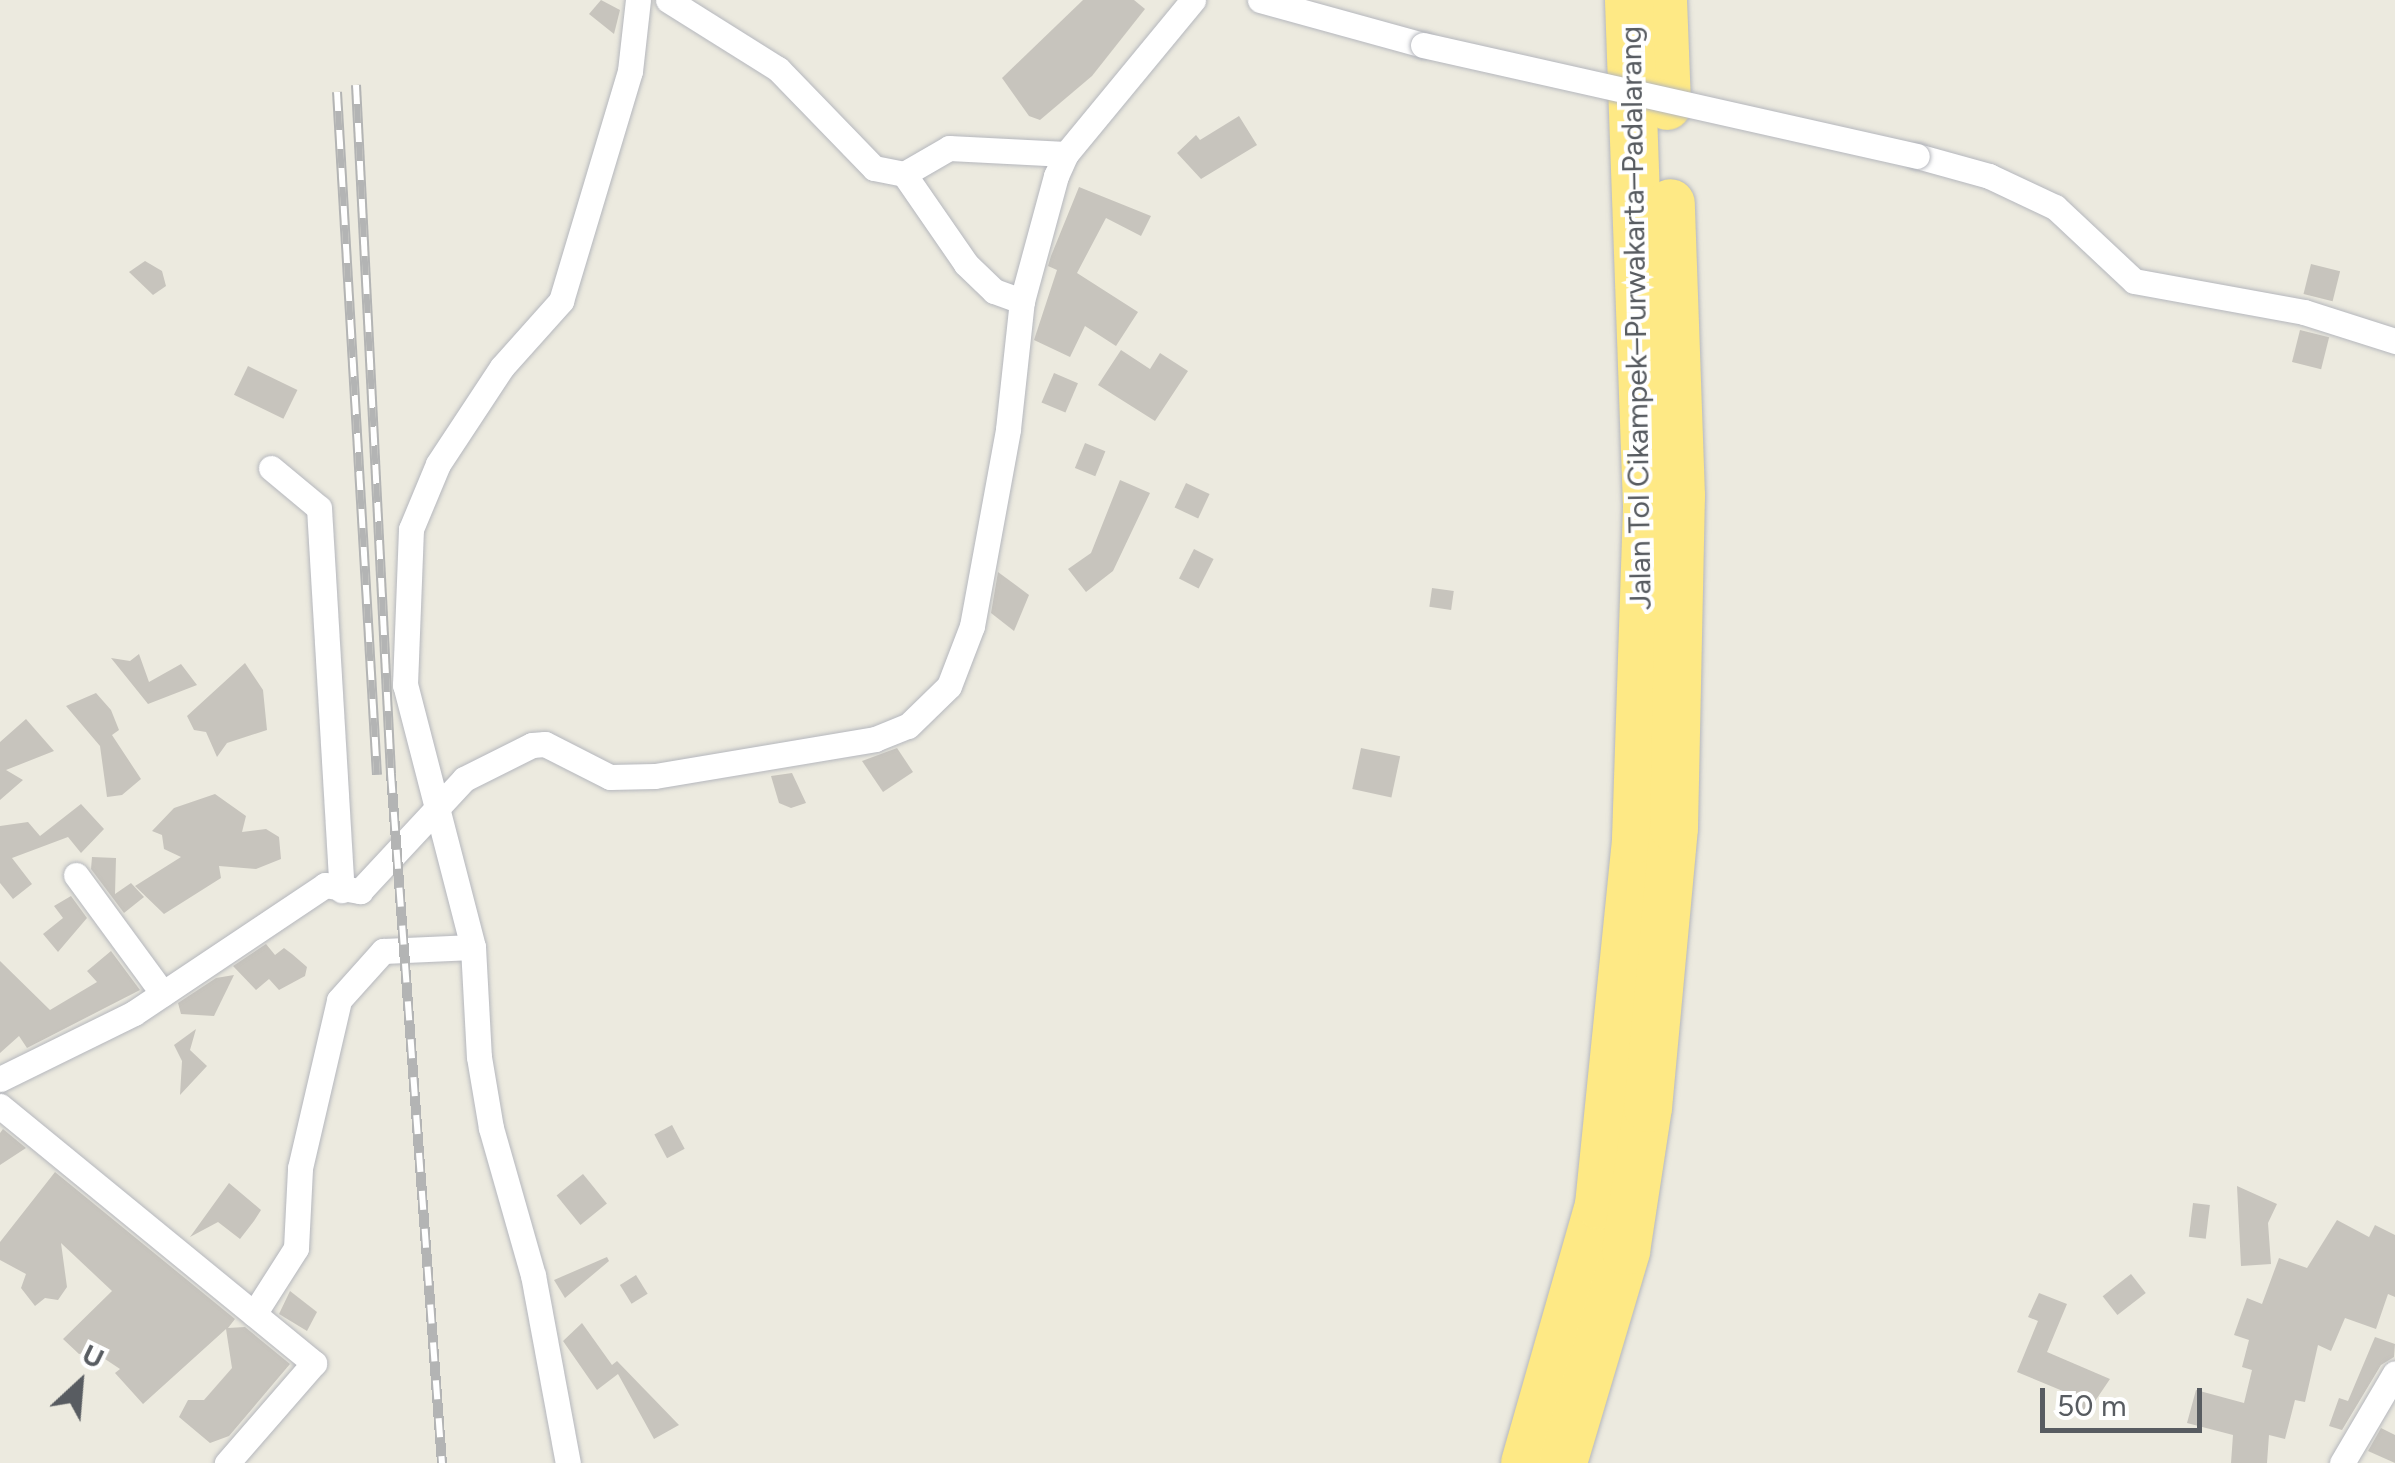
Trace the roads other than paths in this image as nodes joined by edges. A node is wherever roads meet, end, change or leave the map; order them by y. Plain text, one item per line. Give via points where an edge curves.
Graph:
1 (638, 0) edge
2 (668, 0) edge
3 (1193, 0) edge
4 (1260, 0) edge
5 (1628, 0) edge
6 (1663, 0) edge
7 (1066, 154) junction
8 (904, 174) junction
9 (1022, 301) junction
10 (2395, 340) edge
11 (271, 468) dead end
12 (433, 813) junction
13 (76, 875) dead end
14 (342, 890) junction
15 (473, 947) junction
16 (163, 994) junction
17 (0, 1078) edge
18 (0, 1106) edge
19 (254, 1314) junction
20 (2395, 1373) edge
21 (227, 1463) edge
22 (568, 1463) edge
23 (1526, 1463) edge
24 (1563, 1463) edge
25 (2342, 1463) edge

1 - 12 street via 630,71 561,301 481,399 438,464 410,528 405,686
2 - 8 street via 778,69 874,168
3 - 7 street
4 - 10 street, bridge via 1989,176 2055,207 2134,281 2304,312
5 - 23 highway, Jalan Tol Cikampek–Purwakarta–Padalarang via 1647,506 1636,838 1599,1205
6 - 24 highway, Jalan Tol Cikampek–Purwakarta–Padalarang via 1680,346 1674,828 1648,1108 1626,1251
7 - 8 street via 948,148
7 - 9 street
8 - 9 street via 966,264 994,291
9 - 12 street via 1008,430 972,626 949,686 908,726 875,738 655,776 610,776 532,744 464,779
11 - 14 street via 318,508
12 - 14 street via 360,891
12 - 15 street
13 - 16 street
14 - 16 street via 325,885 288,906
15 - 19 street via 383,951 339,1000 300,1168 296,1248
15 - 22 street via 491,1128 532,1275
16 - 17 street
18 - 19 street
19 - 21 street via 314,1363
20 - 25 street

